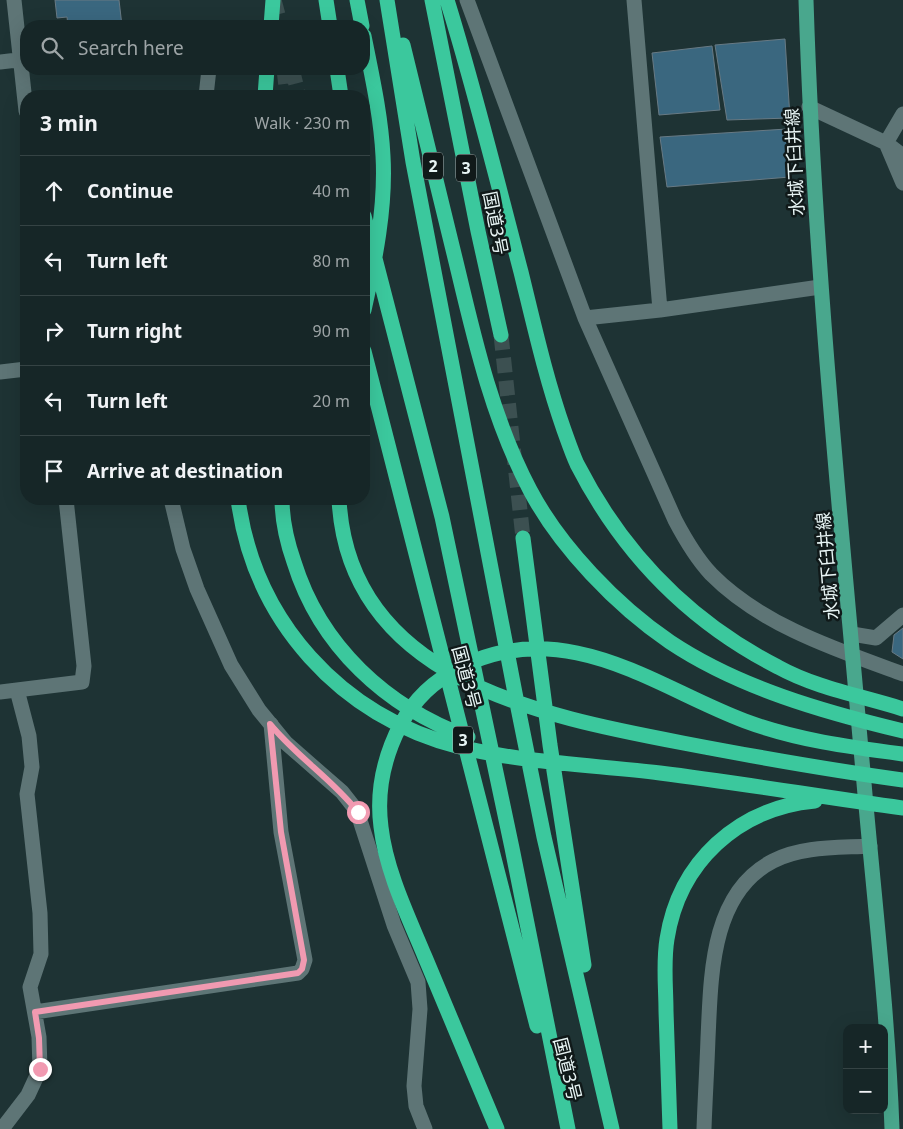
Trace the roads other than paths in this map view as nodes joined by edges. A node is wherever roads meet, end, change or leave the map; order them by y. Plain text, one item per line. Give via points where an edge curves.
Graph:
1 (14, 0) edge
2 (273, 0) edge
3 (326, 0) edge
4 (357, 0) edge
5 (387, 0) edge
6 (392, 0) edge
7 (432, 0) edge
8 (446, 0) edge
9 (467, 0) edge
10 (634, 0) edge
11 (806, 0) edge
12 (271, 20) edge
13 (329, 20) edge
14 (361, 20) edge
15 (20, 40) edge
16 (20, 60) edge
17 (0, 62) edge
18 (370, 66) edge
19 (24, 75) edge
20 (208, 75) edge
21 (266, 75) edge
22 (338, 75) edge
23 (25, 90) edge
24 (207, 90) edge
25 (265, 90) edge
26 (341, 90) edge
27 (809, 107) junction
28 (903, 114) edge
29 (886, 144) junction
30 (903, 156) edge
31 (903, 183) edge
32 (370, 239) edge
33 (370, 279) edge
34 (820, 287) junction
35 (660, 310) junction
36 (585, 318) junction
37 (501, 335) tunnel mouth
38 (20, 370) edge
39 (0, 372) edge
40 (370, 374) edge
41 (67, 505) edge
42 (172, 505) edge
43 (239, 505) edge
44 (283, 505) edge
45 (340, 505) edge
46 (524, 538) tunnel mouth
47 (903, 615) edge
48 (852, 634) junction
49 (853, 656) junction
50 (903, 674) edge
51 (17, 690) junction
52 (0, 692) edge
53 (900, 708) edge
54 (270, 724) junction
55 (902, 731) edge
56 (903, 754) edge
57 (543, 761) junction
58 (903, 780) edge
59 (837, 799) junction
60 (902, 808) edge
61 (870, 846) junction
62 (35, 1012) junction
63 (2, 1129) edge
64 (425, 1129) edge
65 (497, 1129) edge
66 (566, 1129) edge
67 (613, 1129) edge
68 (670, 1129) edge
69 (704, 1129) edge
70 (892, 1129) edge

1 - 15 street
2 - 12 highway
3 - 13 highway
4 - 14 highway
5 - 67 highway via 413,162 544,837
6 - 55 highway, 2 via 473,332 500,423 531,492 554,527 607,590 663,636 705,663 738,679
7 - 37 highway, 国道3号 / 3
8 - 53 highway via 554,401 576,463 619,535 661,585 700,619 744,648 780,669
9 - 36 street
10 - 35 street
11 - 27 main road, 水城下臼井線
16 - 17 street
18 - 33 highway via 383,157 382,198
19 - 23 street
20 - 24 street
21 - 25 highway
22 - 26 highway
27 - 29 street
27 - 34 main road, 水城下臼井線
28 - 29 street
29 - 30 street
29 - 31 street
32 - 66 highway via 442,517 514,858
34 - 35 street
34 - 48 main road, 水城下臼井線
35 - 36 street
36 - 49 street via 675,520 711,574 737,597 768,616
38 - 39 street
40 - 66 highway, 国道3号 / 3
41 - 51 street via 84,666 82,682
42 - 54 street via 183,549 231,665
43 - 57 highway via 250,556 262,587 304,652 329,678 356,699 419,732 458,746
44 - 57 highway via 287,542 299,580 318,620 340,651 365,676 425,717 472,739
45 - 58 highway via 345,540 356,572 389,626 412,648 466,682 530,708 656,738
46 - 67 highway, 国道3号 via 578,937
47 - 48 street via 876,638
48 - 49 main road, 水城下臼井線
49 - 50 street
49 - 61 main road, 水城下臼井線
51 - 52 street
51 - 62 street via 29,736 32,767 27,794 40,913 41,954 30,987
54 - 62 street via 281,832 304,960 302,969 298,973
54 - 64 street via 286,743 342,792 358,812 394,925 418,982 420,1009 414,1086 416,1106
56 - 65 highway via 836,745 778,732 624,667 599,658 550,649 525,648 477,659 434,684 406,718 389,750 379,803 381,828 386,855 411,924
57 - 59 highway via 698,778
59 - 60 highway
59 - 68 highway via 799,802 769,810 744,822 721,838 686,882 667,939
61 - 69 street via 801,852 772,861 750,878 732,903 720,931 713,964
61 - 70 main road, 水城下臼井線
62 - 63 street via 40,1069 28,1095

